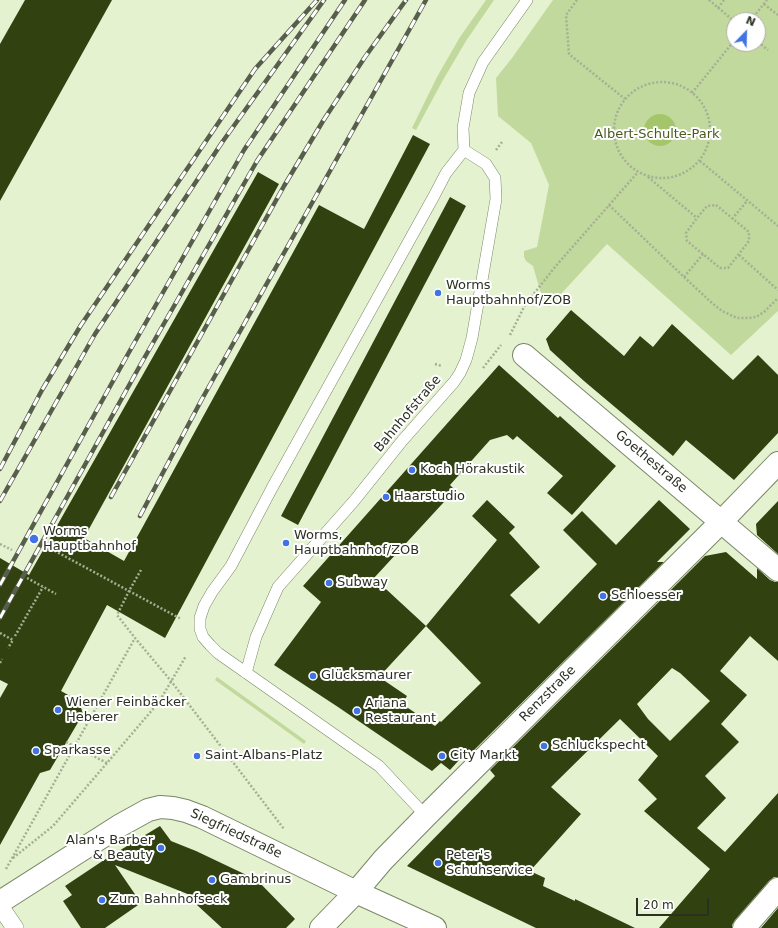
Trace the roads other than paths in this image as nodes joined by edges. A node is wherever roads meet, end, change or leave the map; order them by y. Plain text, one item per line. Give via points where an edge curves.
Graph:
1 (527, 0) edge
2 (464, 150) junction
3 (524, 355) road end
4 (778, 463) edge
5 (721, 522) junction
6 (778, 570) edge
7 (246, 673) junction
8 (426, 816) junction
9 (778, 889) edge
10 (356, 892) junction
11 (0, 902) edge
12 (0, 906) edge
13 (15, 928) edge
14 (321, 928) edge
15 (435, 928) edge
16 (744, 928) edge

1 - 2 lane via 483,62 469,93 463,128
2 - 7 lane via 446,173 272,488 232,566 204,606 200,618 203,637 218,653
2 - 7 lane, Bahnhofstraße via 486,164 495,178 496,199 466,360 454,382 278,587 256,637
3 - 5 street, Goethestraße
4 - 5 street, Renzstraße
5 - 6 street, Goethestraße
5 - 8 street, Renzstraße
7 - 8 lane via 379,766
8 - 10 street, Renzstraße
9 - 16 street
10 - 11 street, Siegfriedstraße via 202,817 186,811 160,807 148,810 119,826
10 - 14 street, Renzstraße
10 - 15 street, Siegfriedstraße
12 - 13 street

